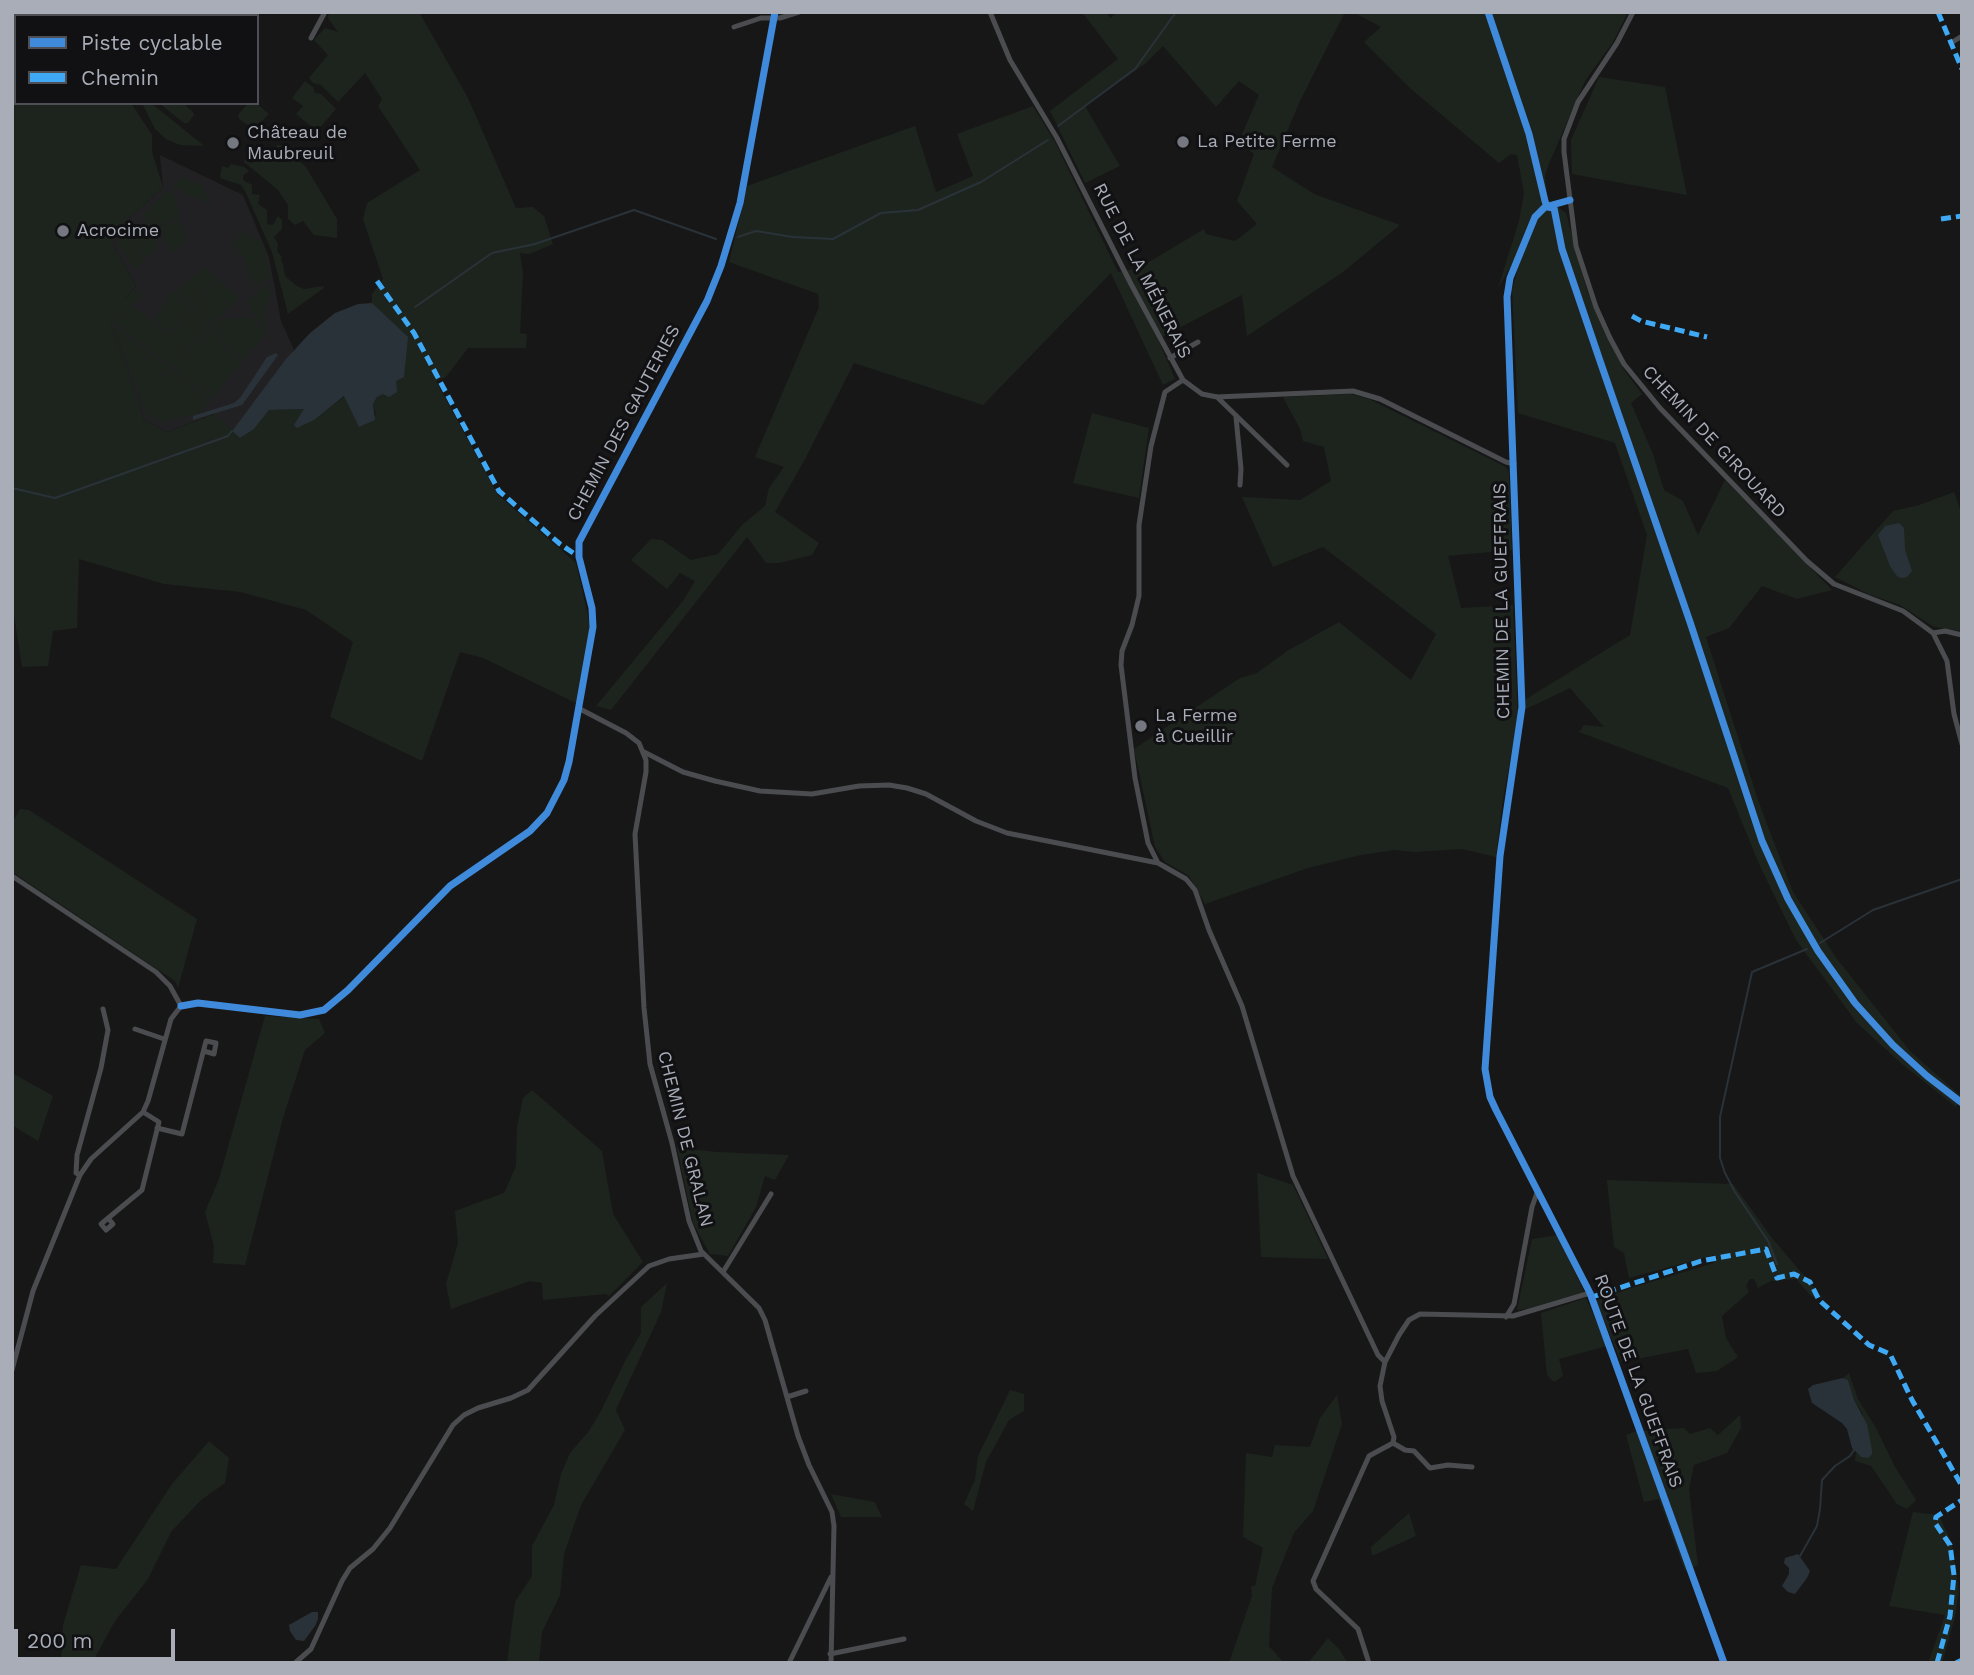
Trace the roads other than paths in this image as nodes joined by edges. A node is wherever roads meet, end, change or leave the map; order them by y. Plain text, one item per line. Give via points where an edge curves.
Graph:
1 (325, 12) edge
2 (799, 12) edge
3 (990, 12) edge
4 (1633, 12) edge
5 (774, 15) edge
6 (734, 27) dead end
7 (1962, 36) edge
8 (310, 38) dead end
9 (1951, 43) dead end
10 (1570, 200) junction
11 (1198, 342) dead end
12 (1170, 358) junction
13 (1183, 380) junction
14 (1236, 396) junction
15 (1217, 397) junction
16 (1229, 408) junction
17 (1236, 417) junction
18 (1514, 464) junction
19 (1287, 465) dead end
20 (1240, 485) dead end
21 (1933, 633) junction
22 (1962, 635) edge
23 (580, 709) junction
24 (1962, 744) edge
25 (644, 752) junction
26 (1158, 863) junction
27 (12, 876) edge
28 (181, 1006) junction
29 (103, 1009) dead end
30 (135, 1029) dead end
31 (164, 1039) junction
32 (204, 1051) dead end
33 (1496, 1110) joint
34 (143, 1112) junction
35 (157, 1128) junction
36 (80, 1175) junction
37 (1538, 1190) junction
38 (771, 1194) dead end
39 (108, 1218) dead end
40 (704, 1254) junction
41 (723, 1272) junction
42 (1590, 1293) junction
43 (1506, 1317) junction
44 (1385, 1362) junction
45 (12, 1370) edge
46 (806, 1391) dead end
47 (787, 1397) junction
48 (1393, 1443) junction
49 (1472, 1467) dead end
50 (833, 1574) junction
51 (905, 1639) dead end
52 (830, 1654) junction
53 (295, 1663) edge
54 (789, 1663) edge
55 (831, 1663) edge
56 (1369, 1663) edge
57 (1724, 1663) edge

1 - 8 street
2 - 5 street
3 - 12 street, RUE DE LA MÉNERAIS via 1010,61 1058,138
4 - 10 street, CHEMIN DE GIROUARD via 1588,83 1569,127 1563,152
5 - 6 street
5 - 23 street, CHEMIN DES GAUTERIES via 740,203 721,266 707,301 579,542 593,627
7 - 9 street
10 - 18 street, CHEMIN DE LA GUEFFRAIS via 1545,207 1535,217 1508,287
10 - 21 street, CHEMIN DE GIROUARD via 1576,246 1596,307 1624,364 1643,389 1826,578 1903,611
11 - 12 street
12 - 13 street, RUE DE LA MÉNERAIS
13 - 15 street, RUE DE LA MÉNERAIS via 1202,394
13 - 26 street via 1166,392 1154,433 1139,525 1139,596 1122,651 1135,778 1148,843
14 - 15 street, RUE DE LA MÉNERAIS
14 - 16 street
14 - 18 street, RUE DE LA MÉNERAIS via 1353,391 1380,399
15 - 16 street
16 - 17 street
17 - 19 street
17 - 20 street
18 - 33 street, CHEMIN DE LA GUEFFRAIS via 1522,707 1500,856 1485,1047 1486,1079
21 - 22 street
21 - 24 street, CHEMIN DE GIROUARD via 1947,661
23 - 25 street via 626,733
23 - 28 street, CHEMIN DES GAUTERIES via 564,780 539,823 450,886 333,1004 300,1015 198,1003
25 - 26 street via 683,772 760,790 812,794 859,786 906,788 1007,833
25 - 40 street, CHEMIN DE GRALAN via 646,772 635,834 643,1007 650,1064 689,1221
26 - 44 street via 1179,873 1195,890 1242,1006 1293,1176
27 - 28 street via 156,972
28 - 31 street
29 - 36 street via 108,1030 78,1155 76,1173
30 - 31 street
31 - 34 street
32 - 35 street via 182,1134
33 - 37 street, ROUTE DE LA GUEFFRAIS
34 - 35 street via 159,1122
34 - 36 street via 91,1159
35 - 39 street via 142,1190
36 - 45 street via 33,1291
37 - 42 street, ROUTE DE LA GUEFFRAIS
37 - 43 street via 1514,1304
38 - 41 street
40 - 41 street, CHEMIN DE GRALAN
40 - 53 street via 649,1266 595,1316 528,1390 478,1408 453,1425 390,1528 342,1581 311,1649
41 - 47 street, CHEMIN DE GRALAN via 759,1308
42 - 43 street
42 - 57 street, ROUTE DE LA GUEFFRAIS
43 - 44 street via 1420,1314 1409,1320
44 - 48 street via 1380,1386
46 - 47 street
47 - 50 street, CHEMIN DE GRALAN via 809,1465 832,1512
48 - 49 street via 1414,1451 1430,1468
48 - 56 street via 1369,1456 1313,1581 1358,1629
50 - 52 street, CHEMIN DE GRALAN
50 - 54 street
51 - 52 street
52 - 55 street, CHEMIN DE GRALAN

